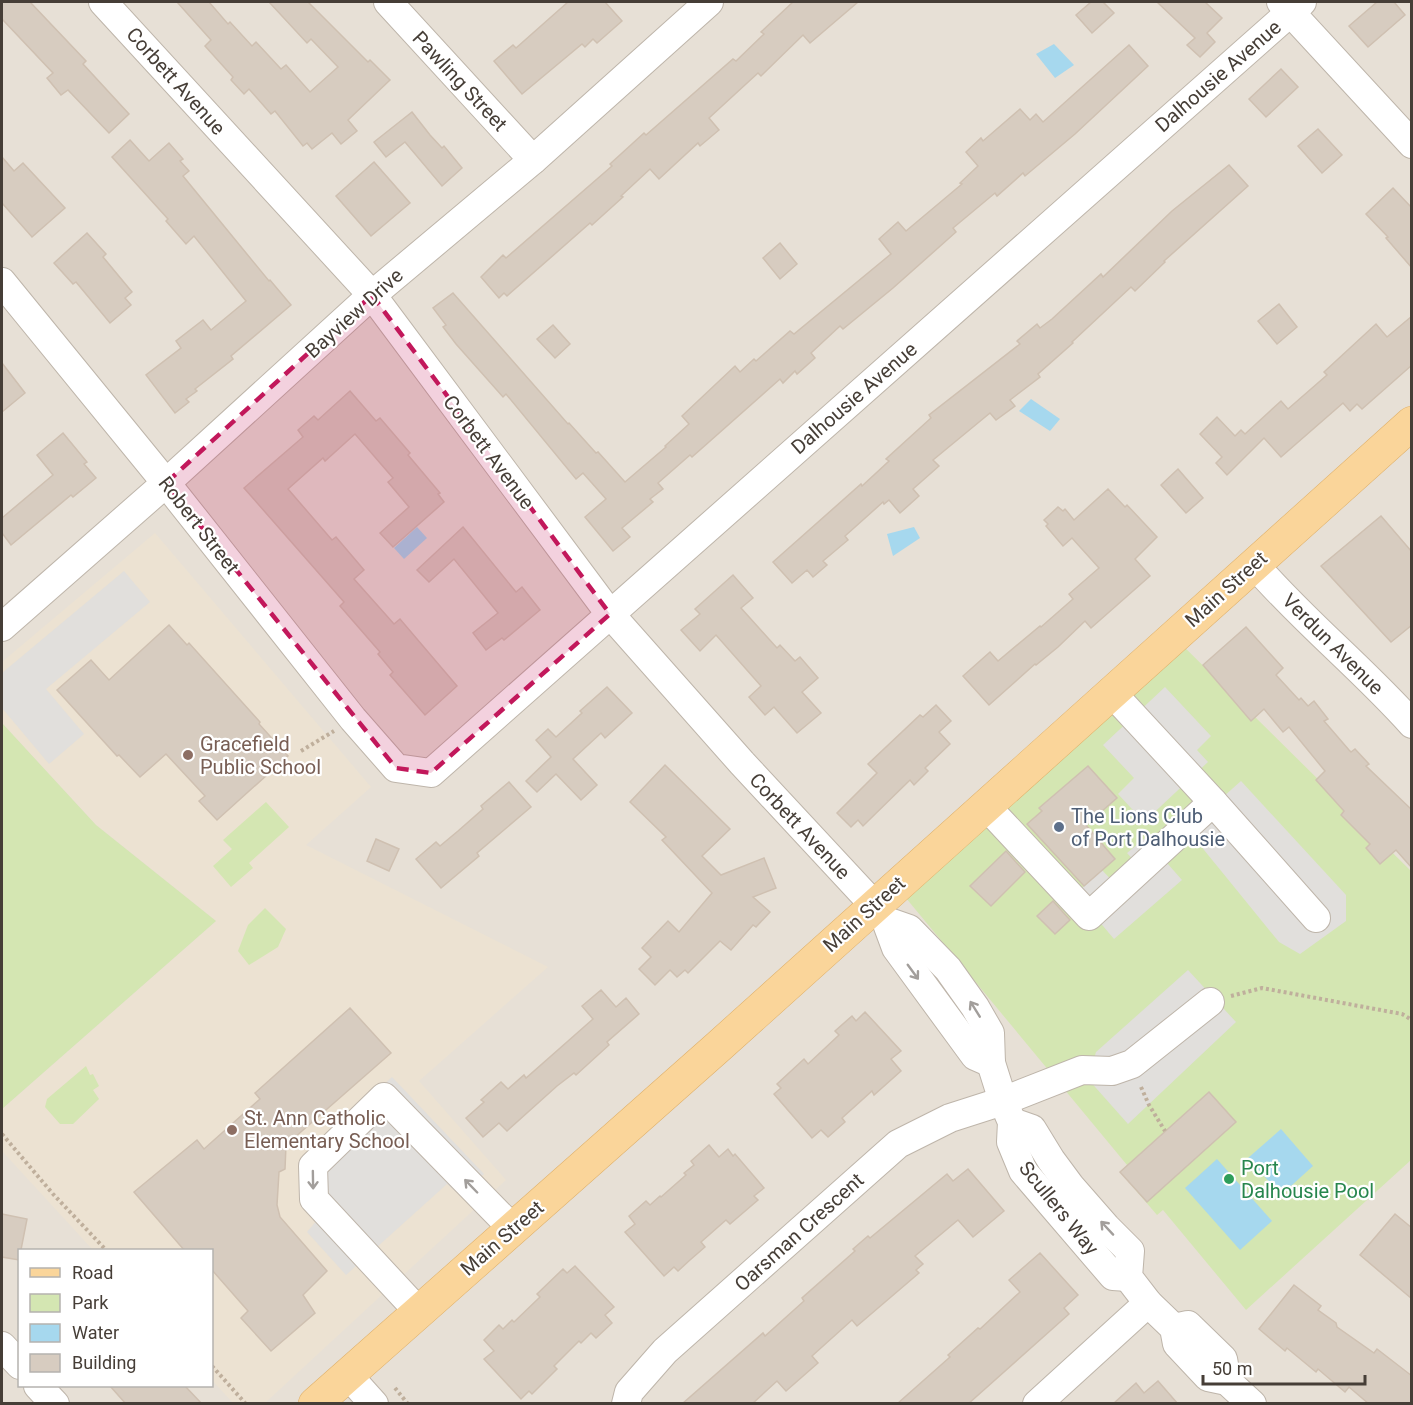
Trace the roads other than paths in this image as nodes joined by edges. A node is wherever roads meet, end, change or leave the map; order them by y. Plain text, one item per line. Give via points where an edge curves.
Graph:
1 (103, 2) edge
2 (387, 2) edge
3 (698, 5) edge
4 (1291, 5) edge
5 (1412, 144) edge
6 (533, 160) junction
7 (2, 282) edge
8 (372, 295) junction
9 (1412, 423) edge
10 (166, 483) junction
11 (1254, 564) junction
12 (610, 614) junction
13 (2, 627) edge
14 (1112, 693) junction
15 (1412, 724) edge
16 (396, 768) joint
17 (1213, 802) junction
18 (986, 805) junction
19 (880, 913) junction
20 (1316, 918) dead end
21 (1210, 1002) road end
22 (1007, 1111) junction
23 (512, 1228) junction
24 (1148, 1303) junction
25 (418, 1311) junction
26 (2, 1346) edge
27 (18, 1363) edge
28 (347, 1374) junction
29 (39, 1387) edge
30 (55, 1404) edge
31 (315, 1404) edge
32 (374, 1404) edge
33 (626, 1404) edge
34 (1037, 1404) edge
35 (1252, 1404) edge

1 - 8 street, Corbett Avenue
2 - 6 street, Pawling Street
3 - 6 street, Bayview Drive
4 - 5 street
4 - 12 street, Dalhousie Avenue
6 - 8 street, Bayview Drive
7 - 10 street, Robert Street
8 - 10 street, Bayview Drive
8 - 12 street, Corbett Avenue
9 - 11 main road, Main Street
10 - 13 street, Bayview Drive
10 - 16 street, Robert Street
11 - 14 main road, Main Street
11 - 15 street, Verdun Avenue
12 - 16 street, Dalhousie Avenue via 430,773
12 - 19 street, Corbett Avenue
14 - 17 street
14 - 18 main road, Main Street
17 - 18 street via 1089,916
17 - 20 street
18 - 19 main road, Main Street
19 - 22 street, Scullers Way via 896,948 968,1047 975,1056 991,1063
19 - 23 main road, Main Street via 718,1047
21 - 22 street, Oarsman Crescent via 1132,1064 1112,1071 1082,1070
22 - 24 street, Scullers Way via 1011,1142 1023,1171 1113,1276 1128,1277
22 - 33 street, Oarsman Crescent via 950,1118 898,1144 665,1351 628,1392
23 - 25 main road, Main Street
23 -> 25 street via 384,1097 313,1166 314,1199
24 - 34 street
24 - 35 street, Scullers Way via 1174,1328 1177,1344 1208,1377 1227,1381
25 - 28 main road, Main Street
26 - 27 street
28 - 31 main road, Main Street
28 - 32 street
29 - 30 street

